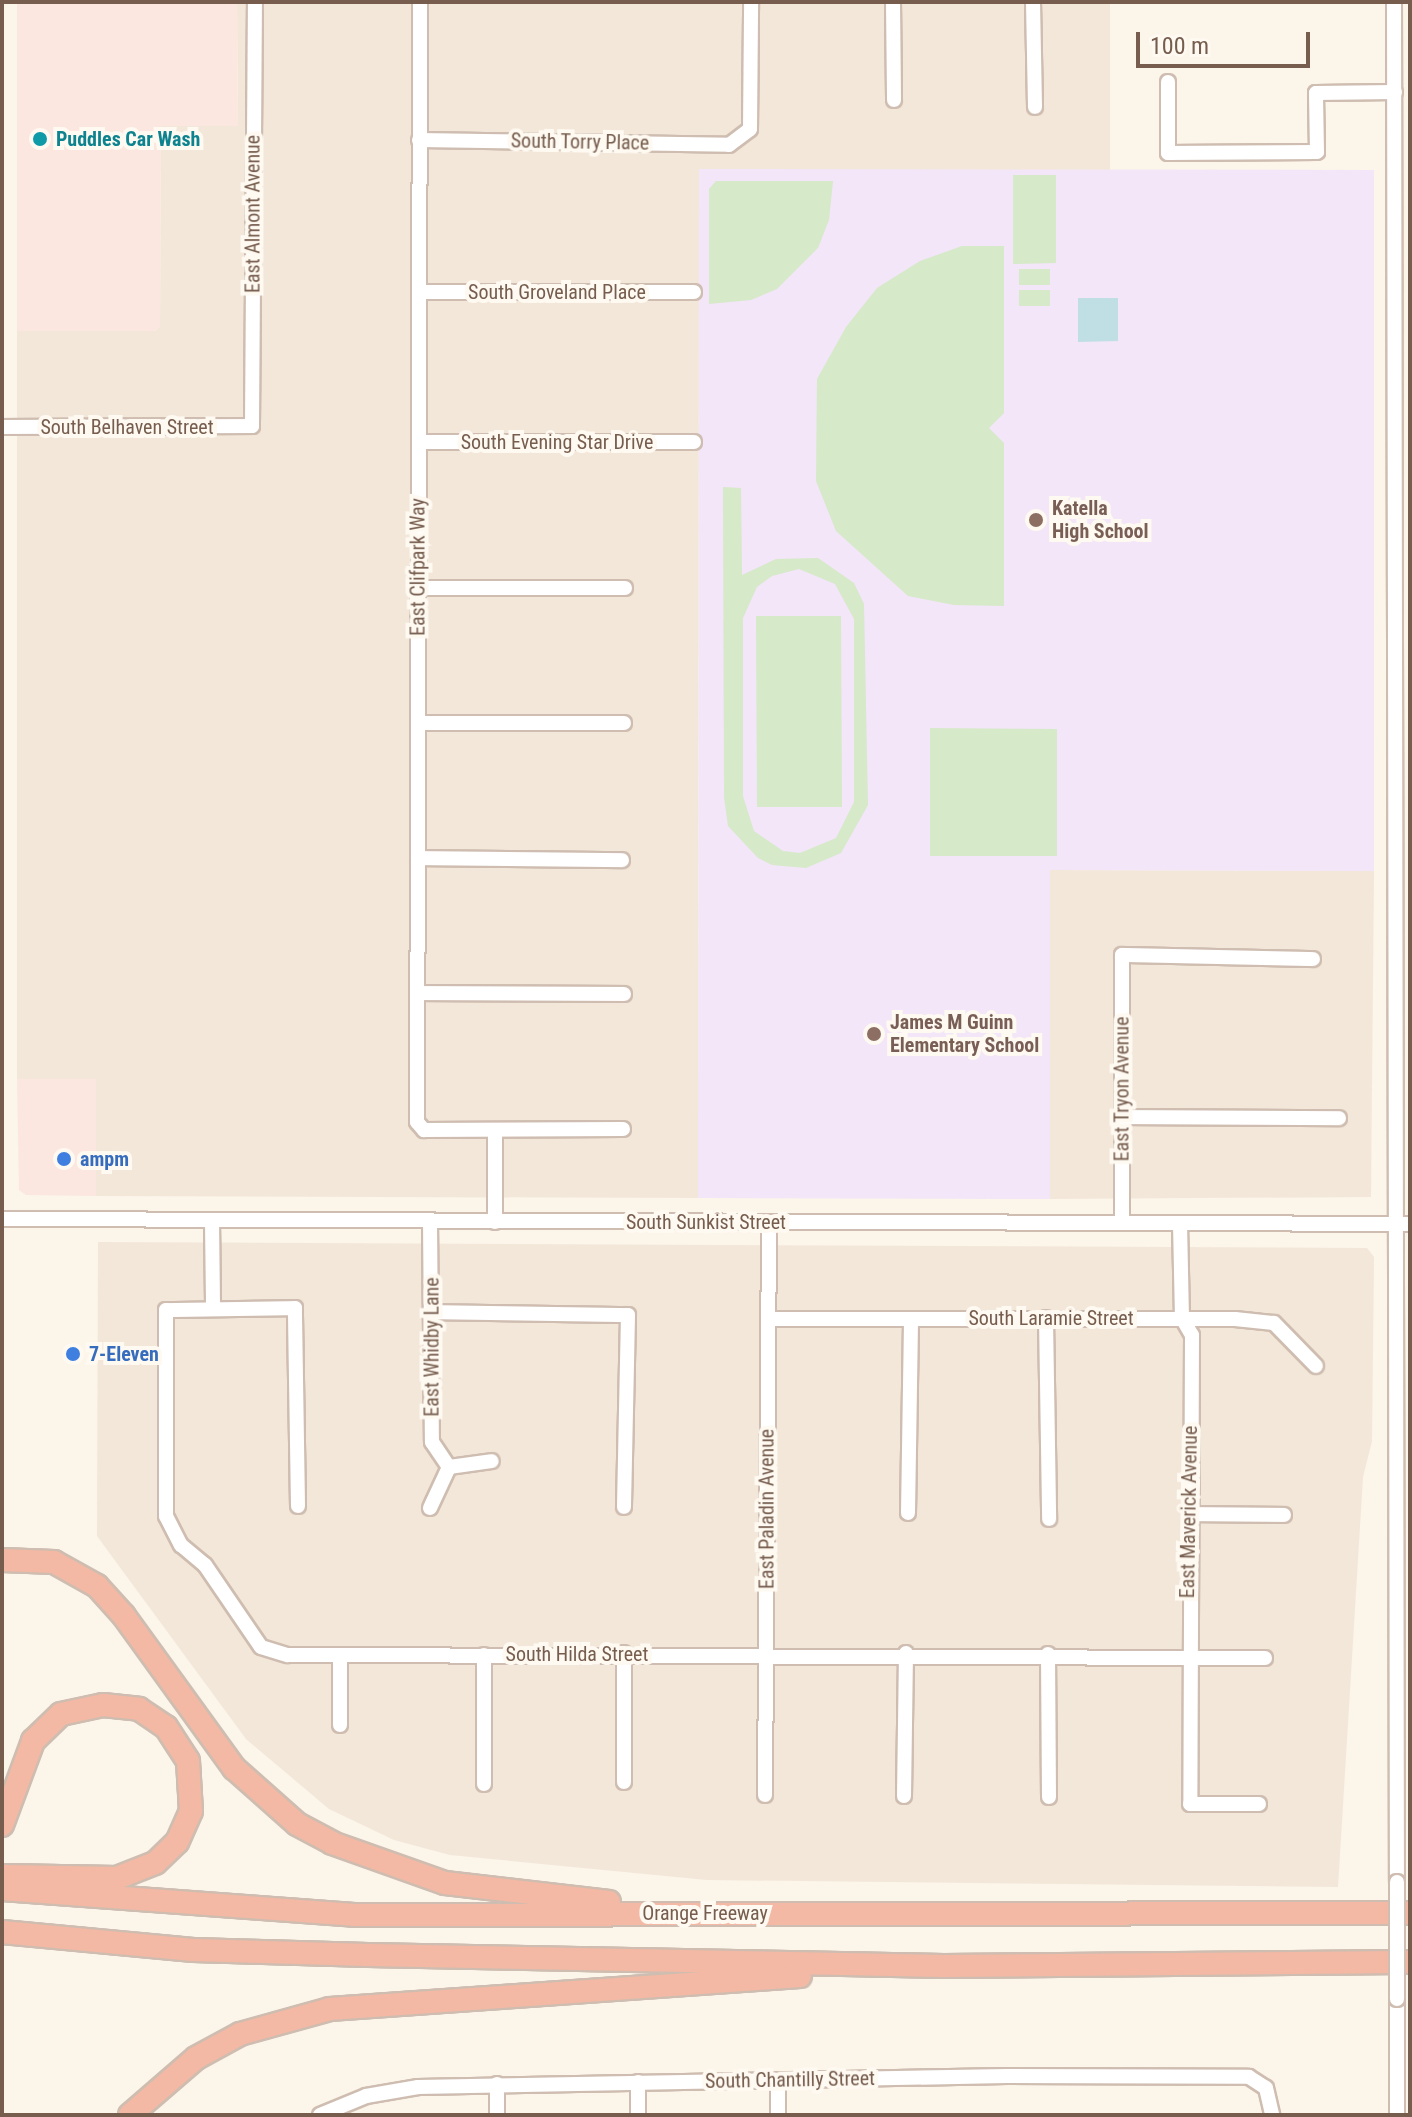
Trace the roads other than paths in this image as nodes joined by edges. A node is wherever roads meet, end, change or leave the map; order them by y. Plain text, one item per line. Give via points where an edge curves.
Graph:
1 (255, 2) edge
2 (420, 2) edge
3 (751, 2) edge
4 (893, 2) edge
5 (1033, 2) edge
6 (1394, 2) edge
7 (1402, 65) edge
8 (1168, 82) dead end
9 (1395, 92) junction
10 (894, 100) dead end
11 (1035, 107) dead end
12 (419, 140) junction
13 (1402, 151) edge
14 (419, 292) junction
15 (694, 292) dead end
16 (1403, 297) edge
17 (252, 426) joint
18 (2, 427) edge
19 (419, 442) junction
20 (694, 442) dead end
21 (418, 588) junction
22 (625, 588) dead end
23 (1403, 657) edge
24 (418, 723) junction
25 (624, 723) dead end
26 (1403, 800) edge
27 (418, 858) junction
28 (622, 860) dead end
29 (1403, 941) edge
30 (1313, 959) dead end
31 (417, 993) junction
32 (624, 994) dead end
33 (1122, 1117) junction
34 (1339, 1118) dead end
35 (623, 1129) dead end
36 (495, 1130) junction
37 (2, 1219) edge
38 (212, 1221) junction
39 (430, 1221) junction
40 (495, 1222) junction
41 (769, 1222) junction
42 (1122, 1223) junction
43 (1180, 1223) junction
44 (1404, 1224) edge
45 (213, 1309) junction
46 (432, 1312) junction
47 (1046, 1318) junction
48 (1182, 1318) junction
49 (768, 1319) junction
50 (911, 1319) junction
51 (1316, 1366) dead end
52 (492, 1461) dead end
53 (449, 1467) junction
54 (298, 1506) dead end
55 (624, 1507) dead end
56 (430, 1508) dead end
57 (908, 1513) dead end
58 (1190, 1514) junction
59 (1284, 1515) dead end
60 (1049, 1519) dead end
61 (2, 1560) edge
62 (624, 1653) junction
63 (906, 1653) junction
64 (1048, 1654) junction
65 (340, 1655) junction
66 (484, 1655) junction
67 (765, 1655) junction
68 (1187, 1655) junction
69 (1265, 1658) dead end
70 (340, 1725) dead end
71 (624, 1782) dead end
72 (484, 1784) dead end
73 (765, 1795) dead end
74 (904, 1796) dead end
75 (1049, 1797) dead end
76 (1259, 1804) dead end
77 (2, 1825) edge
78 (2, 1876) edge
79 (2, 1889) edge
80 (707, 1913) junction
81 (1410, 1913) edge
82 (2, 1932) edge
83 (2, 1945) edge
84 (193, 1950) junction
85 (1410, 1962) edge
86 (944, 1966) junction
87 (778, 2081) junction
88 (638, 2082) junction
89 (497, 2084) junction
90 (130, 2115) edge
91 (320, 2115) edge
92 (497, 2115) edge
93 (638, 2115) edge
94 (778, 2115) edge
95 (1272, 2115) edge
96 (1397, 2115) edge

1 - 17 street, East Almont Avenue
2 - 12 street, East Clifpark Way
3 - 12 street, South Torry Place via 750,129 729,145
4 - 10 street
5 - 11 street
6 - 7 street
7 - 9 street
8 - 9 street via 1168,153 1317,152 1316,93
9 - 13 street
12 - 14 street, East Clifpark Way
13 - 16 street
14 - 15 street, South Groveland Place
14 - 19 street, East Clifpark Way
16 - 23 street
17 - 18 street, South Belhaven Street
19 - 20 street, South Evening Star Drive
19 - 21 street, East Clifpark Way
21 - 22 street
21 - 24 street, East Clifpark Way
23 - 26 street
24 - 25 street
24 - 27 street, East Clifpark Way
26 - 29 street
27 - 28 street
27 - 31 street, East Clifpark Way
29 - 44 street
30 - 33 street, East Tryon Avenue via 1122,955
31 - 32 street
31 - 36 street, East Clifpark Way via 417,1122 424,1130
33 - 34 street
33 - 42 street, East Tryon Avenue
35 - 36 street
36 - 40 street
37 - 38 street, South Sunkist Street
38 - 39 street, South Sunkist Street
38 - 45 street
39 - 40 street, South Sunkist Street
39 - 46 street, East Whidby Lane
40 - 41 street, South Sunkist Street
41 - 42 street, South Sunkist Street
41 - 49 street, East Paladin Avenue
42 - 43 street, South Sunkist Street
43 - 44 street, South Sunkist Street
43 - 48 street, East Maverick Avenue
44 - 96 street, bridge
45 - 54 street via 295,1308
45 - 65 street, South Hilda Street via 166,1310 166,1516 181,1545 205,1565 261,1647 288,1655
46 - 53 street, East Whidby Lane via 432,1442
46 - 55 street via 628,1315
47 - 48 street, South Laramie Street
47 - 50 street, South Laramie Street
47 - 60 street
48 - 51 street, South Laramie Street via 1274,1323
48 - 58 street, East Maverick Avenue via 1192,1335
49 - 50 street, South Laramie Street
49 - 67 street, East Paladin Avenue
50 - 57 street
52 - 53 street
53 - 56 street
58 - 59 street
58 - 68 street, East Maverick Avenue
61 - 80 highway via 54,1562 97,1586 234,1768 297,1824 332,1843 445,1883
62 - 66 street, South Hilda Street
62 - 67 street, South Hilda Street
62 - 71 street
63 - 64 street, South Hilda Street
63 - 67 street, South Hilda Street
63 - 74 street
64 - 68 street, South Hilda Street
64 - 75 street
65 - 66 street, South Hilda Street
65 - 70 street
66 - 72 street
67 - 73 street, East Paladin Avenue
68 - 69 street, South Hilda Street
68 - 76 street, East Maverick Avenue via 1190,1804
77 - 78 highway via 33,1741 61,1714 103,1705 139,1709 166,1727 188,1761 193,1795 184,1831 141,1872 117,1878
79 - 80 highway, Orange Freeway via 354,1915
80 - 81 highway, Orange Freeway
82 - 84 highway
83 - 84 highway
84 - 86 highway
85 - 86 highway
86 - 90 highway via 330,2009 252,2030 207,2052
87 - 88 street, South Chantilly Street
87 - 94 street
87 - 95 street, South Chantilly Street via 1243,2076 1263,2084
88 - 89 street, South Chantilly Street
88 - 93 street
89 - 91 street, South Chantilly Street via 399,2089
89 - 92 street

